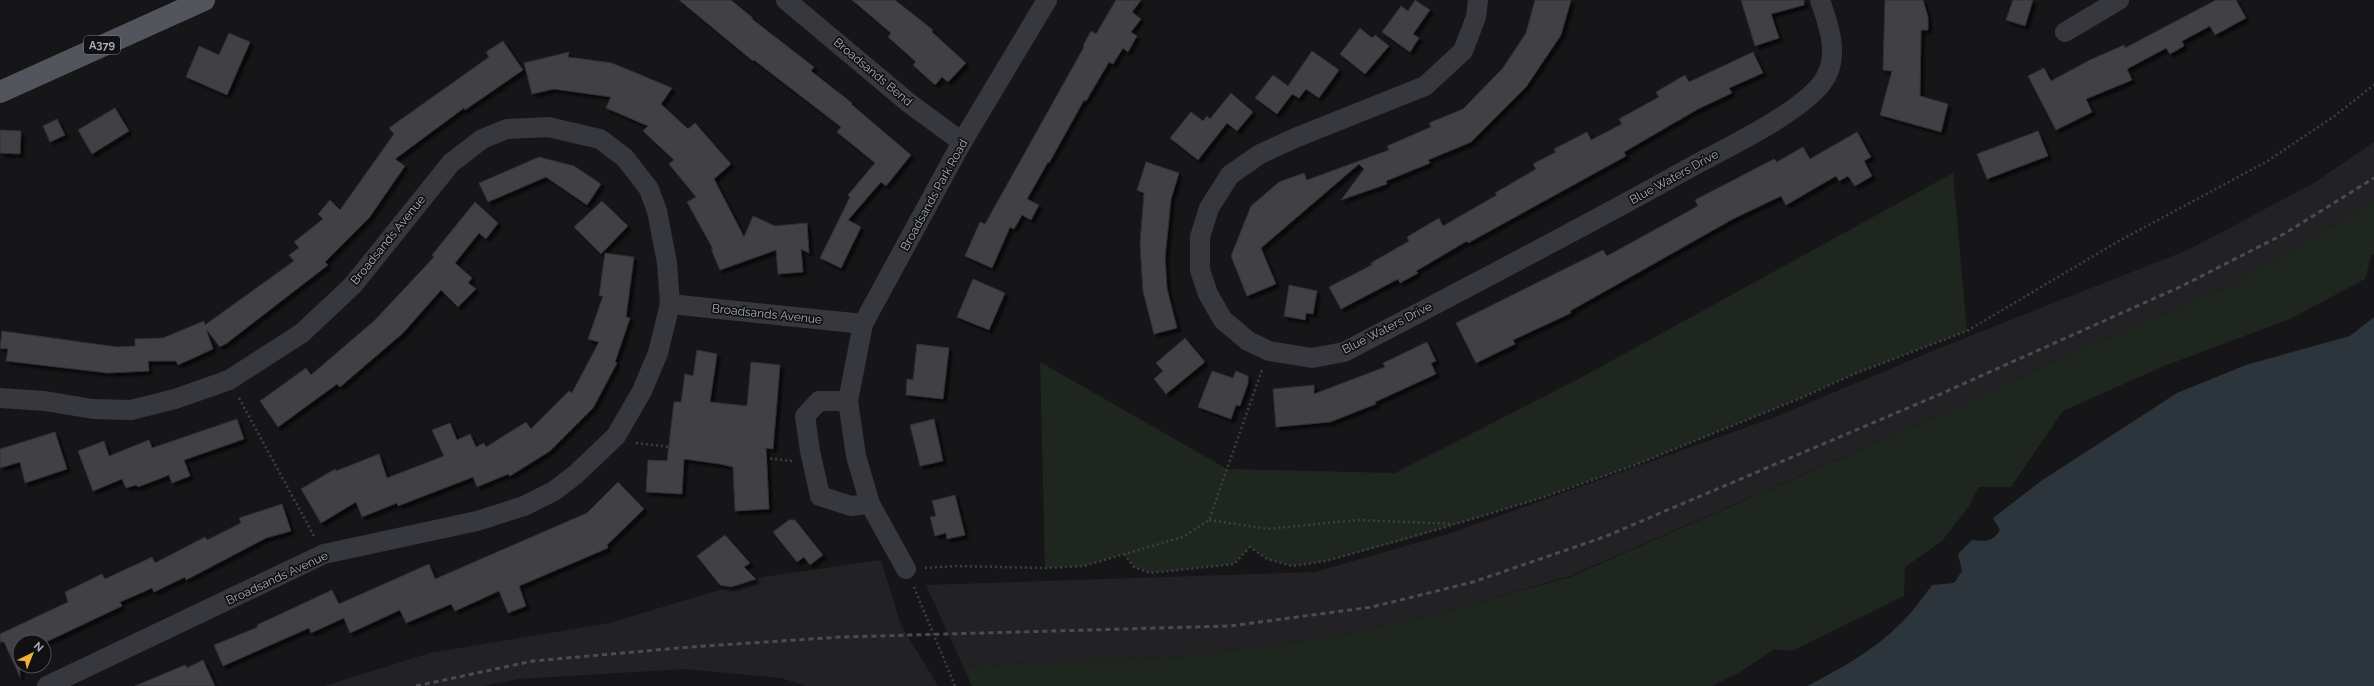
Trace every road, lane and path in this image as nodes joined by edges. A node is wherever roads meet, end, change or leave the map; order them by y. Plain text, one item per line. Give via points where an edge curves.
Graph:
1 (204, 0) edge
2 (786, 0) edge
3 (1048, 0) edge
4 (1478, 0) edge
5 (1820, 0) edge
6 (2119, 0) edge
7 (2065, 32) dead end
8 (2374, 85) edge
9 (0, 92) edge
10 (962, 142) junction
11 (670, 304) junction
12 (863, 324) junction
13 (1269, 351) junction
14 (229, 380) junction
15 (0, 398) edge
16 (848, 401) junction
17 (616, 436) junction
18 (813, 463) junction
19 (870, 504) junction
20 (1209, 520) junction
21 (1455, 524) junction
22 (324, 554) junction
23 (1124, 554) junction
24 (906, 569) junction
25 (46, 686) edge
26 (955, 686) edge

1 - 9 main road, A379
2 - 10 street, Broadsands Bend via 909,103
3 - 10 street, Broadsands Park Road
4 - 13 street, Blue Waters Drive via 1476,16 1463,51 1425,86 1260,154 1230,175 1209,208 1200,237 1200,270 1208,294 1223,320 1248,341
5 - 13 street, Blue Waters Drive via 1831,34 1832,61 1823,81 1801,103 1604,216 1344,352 1312,358
6 - 7 street
8 - 21 path via 2333,117 2266,162 2117,242 1967,331 1854,374 1635,465 1541,498
10 - 12 street, Broadsands Park Road
11 - 12 street, Broadsands Avenue
11 - 14 street, Broadsands Avenue via 657,211 649,189 625,158 600,139 573,131 548,127 507,129 482,139 451,163 353,285 302,333
11 - 17 street, Broadsands Avenue via 656,359 642,391
12 - 16 street, Broadsands Park Road
13 - 20 path
14 - 15 street, Broadsands Avenue via 175,399 130,410 93,409 45,401
14 - 22 path
16 - 18 street via 819,402 806,416
16 - 19 street, Broadsands Park Road via 856,456
17 - 18 path via 631,443
17 - 22 street, Broadsands Avenue via 575,475 524,506 477,521
18 - 19 street via 820,496 851,506
19 - 24 street, Broadsands Park Road
20 - 21 path via 1268,529 1358,520
20 - 23 path via 1183,537
21 - 23 path via 1326,561 1292,566 1267,559 1250,546 1234,564 1150,573 1134,567
22 - 25 street, Broadsands Avenue
23 - 24 path via 1084,566 955,566
24 - 26 path

